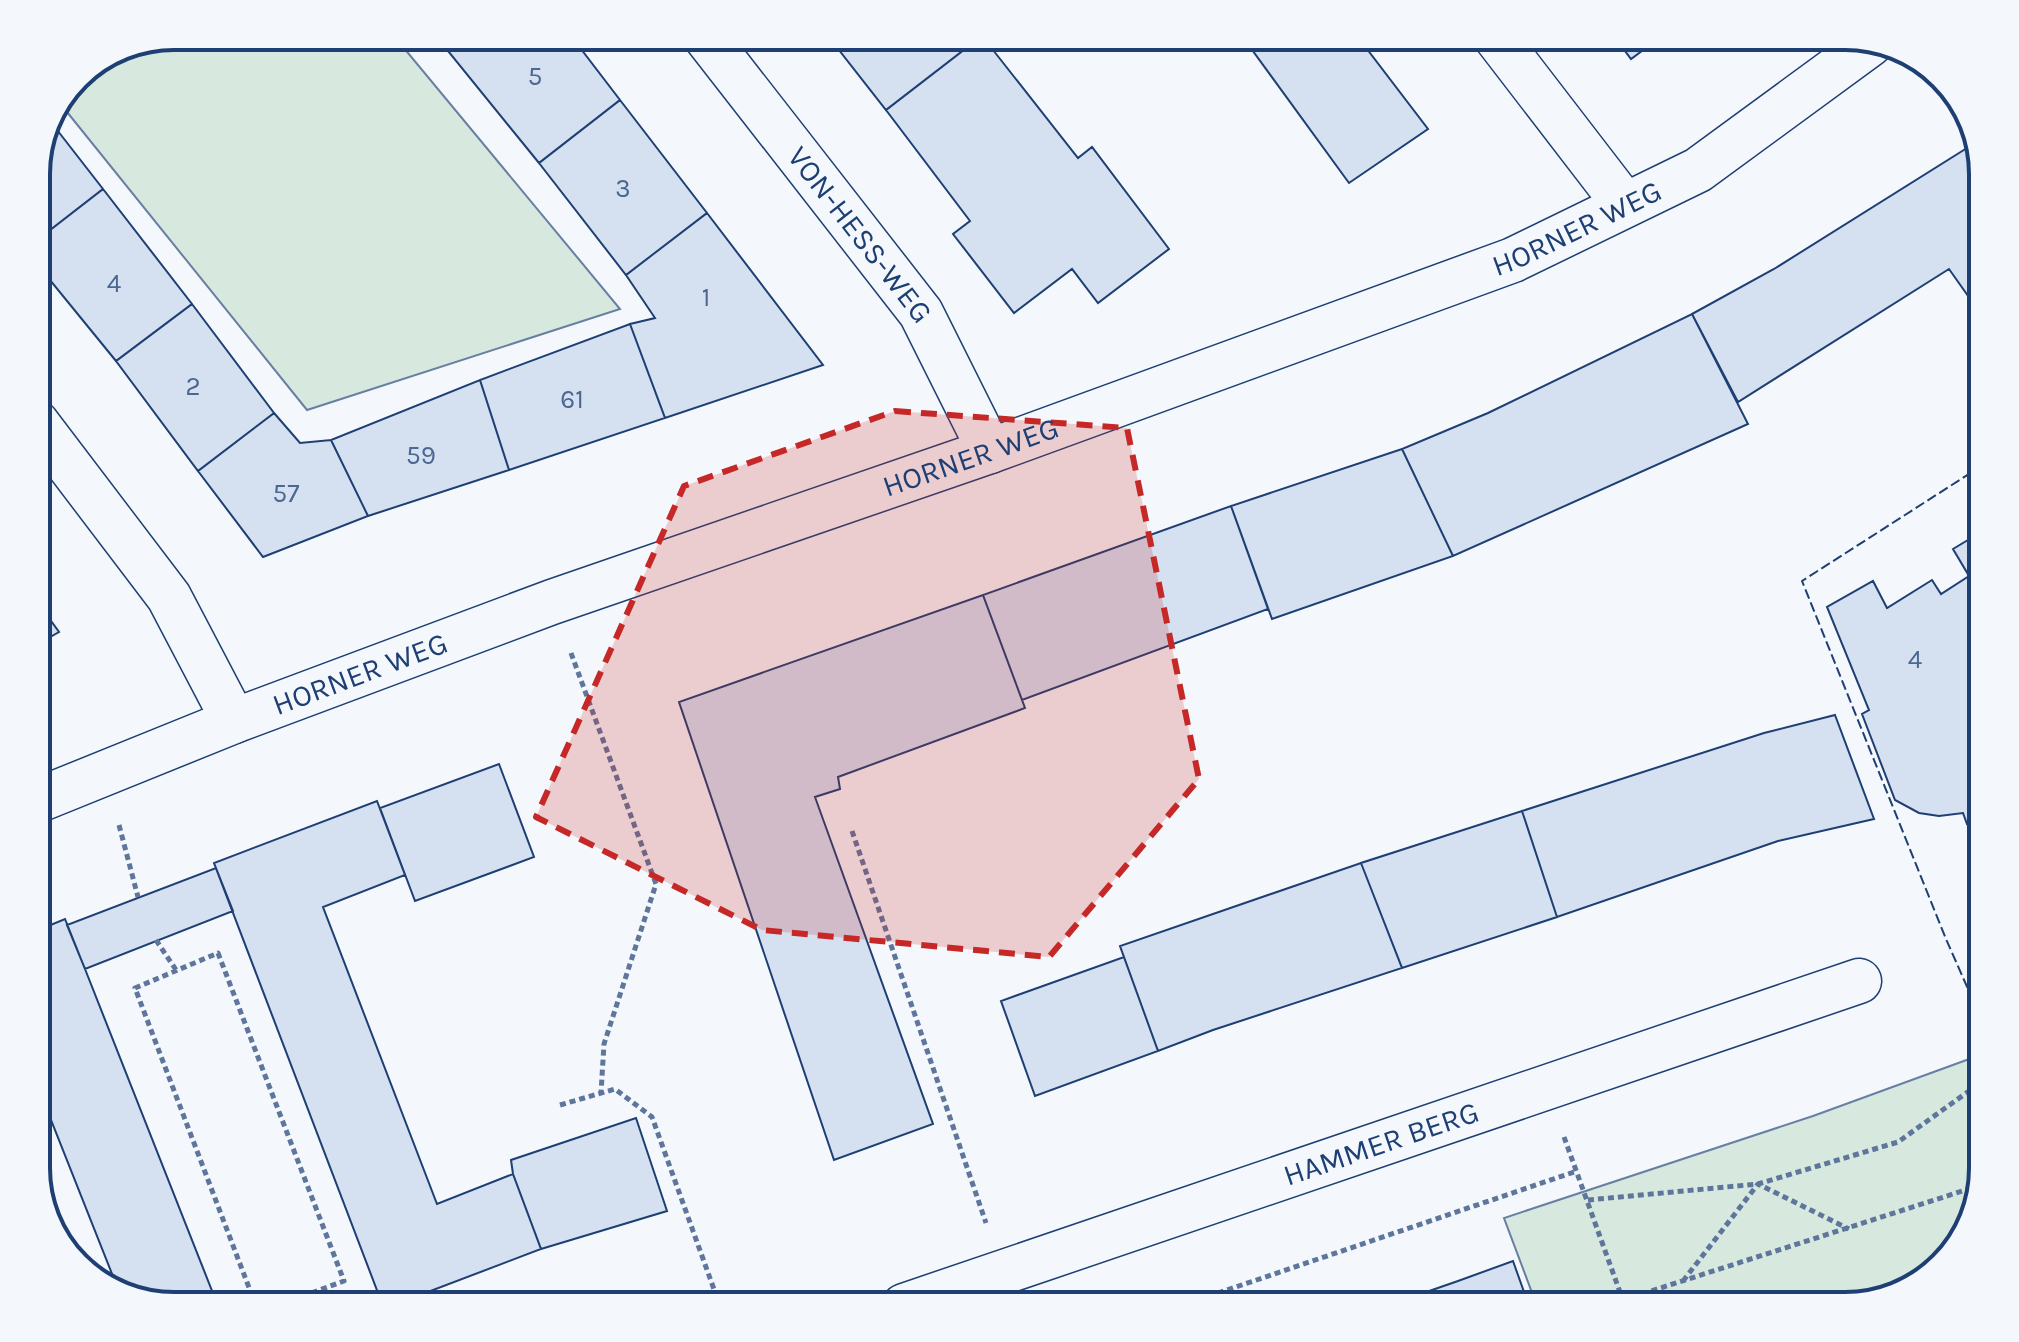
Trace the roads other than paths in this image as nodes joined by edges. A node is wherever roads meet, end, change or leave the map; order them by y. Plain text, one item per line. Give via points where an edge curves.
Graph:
1 (716, 50) edge
2 (1506, 50) edge
3 (1860, 51) edge
4 (1625, 205) junction
5 (50, 440) edge
6 (990, 451) junction
7 (234, 721) junction
8 (50, 795) edge
9 (1859, 981) dead end
10 (945, 1292) edge

1 - 6 street, VON-HESS-WEG via 921,313
2 - 4 street
3 - 4 street, HORNER WEG via 1698,170
4 - 6 street, HORNER WEG via 1513,260
5 - 7 street via 169,597
6 - 7 street, HORNER WEG via 552,602
7 - 8 street, HORNER WEG
9 - 10 street, HAMMER BERG

